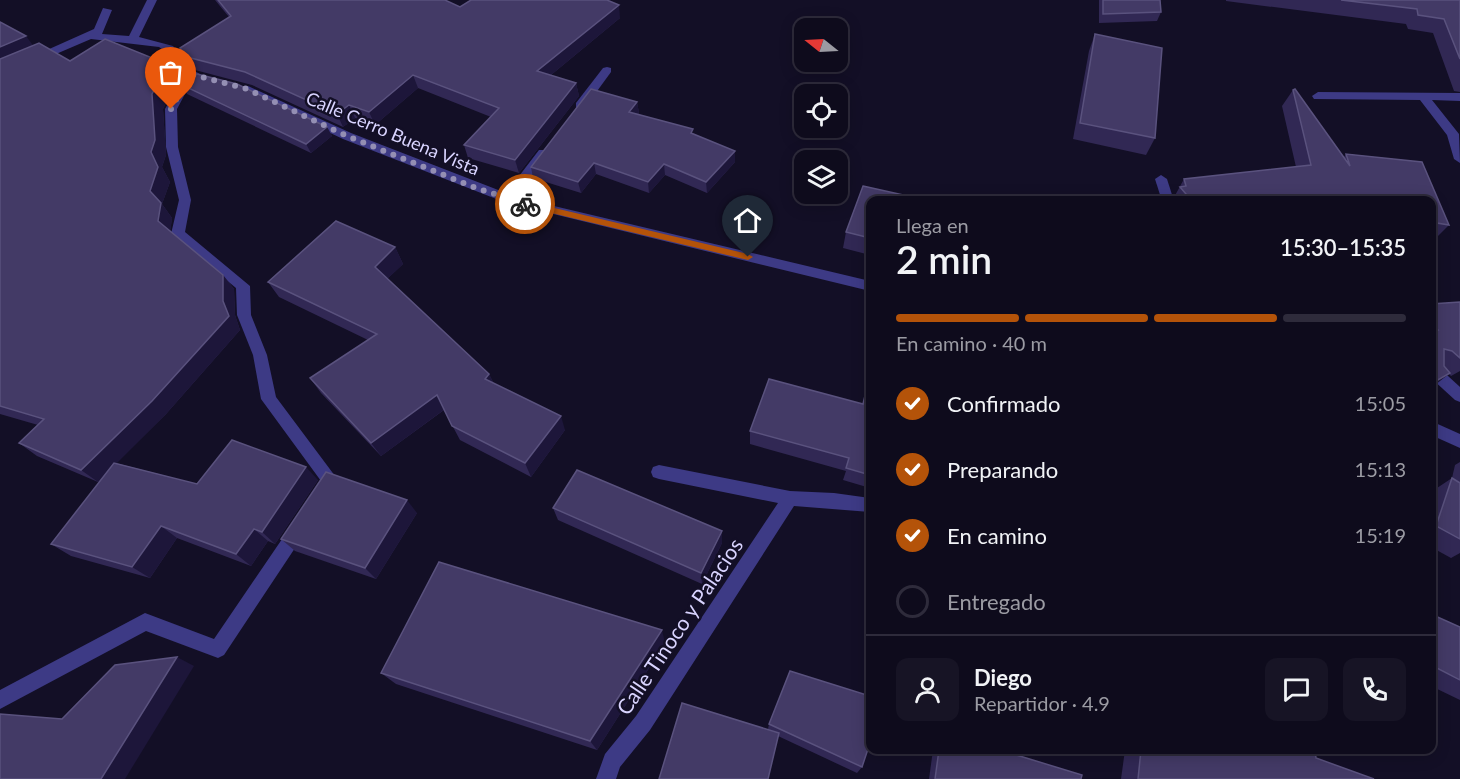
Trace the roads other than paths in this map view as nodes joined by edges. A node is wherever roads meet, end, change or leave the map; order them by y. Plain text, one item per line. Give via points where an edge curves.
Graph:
1 (153, 0) edge
2 (107, 10) dead end
3 (90, 36) junction
4 (133, 39) junction
5 (607, 70) dead end
6 (190, 74) junction
7 (0, 75) edge
8 (213, 80) edge
9 (235, 86) edge
10 (1318, 96) dead end
11 (1426, 97) junction
12 (1460, 97) edge
13 (572, 116) edge
14 (551, 144) edge
15 (1460, 159) edge
16 (1161, 179) dead end
17 (1166, 196) edge
18 (508, 199) junction
19 (866, 285) edge
20 (1436, 374) edge
21 (1460, 396) edge
22 (1436, 430) edge
23 (1460, 441) edge
24 (659, 472) dead end
25 (790, 498) junction
26 (318, 500) edge
27 (866, 504) edge
28 (305, 519) edge
29 (0, 700) edge
30 (606, 779) edge

1 - 4 street
2 - 3 street via 99,31
3 - 4 street
3 - 7 street
4 - 6 street via 168,48
5 - 13 street
6 - 8 street
6 - 26 street via 171,109 172,147 184,200 178,234 243,286 244,315 260,355 269,399 330,480
9 - 18 street, Calle Cerro Buena Vista via 347,136
10 - 11 street
11 - 12 street
11 - 15 street via 1453,134
14 - 18 street
16 - 17 street
18 - 19 street, Calle Cerro Buena Vista
20 - 21 street
22 - 23 street
24 - 25 street
25 - 27 street
25 - 30 street, Calle Tinoco y Palacios via 643,723 612,761
28 - 29 street via 218,649 146,622

